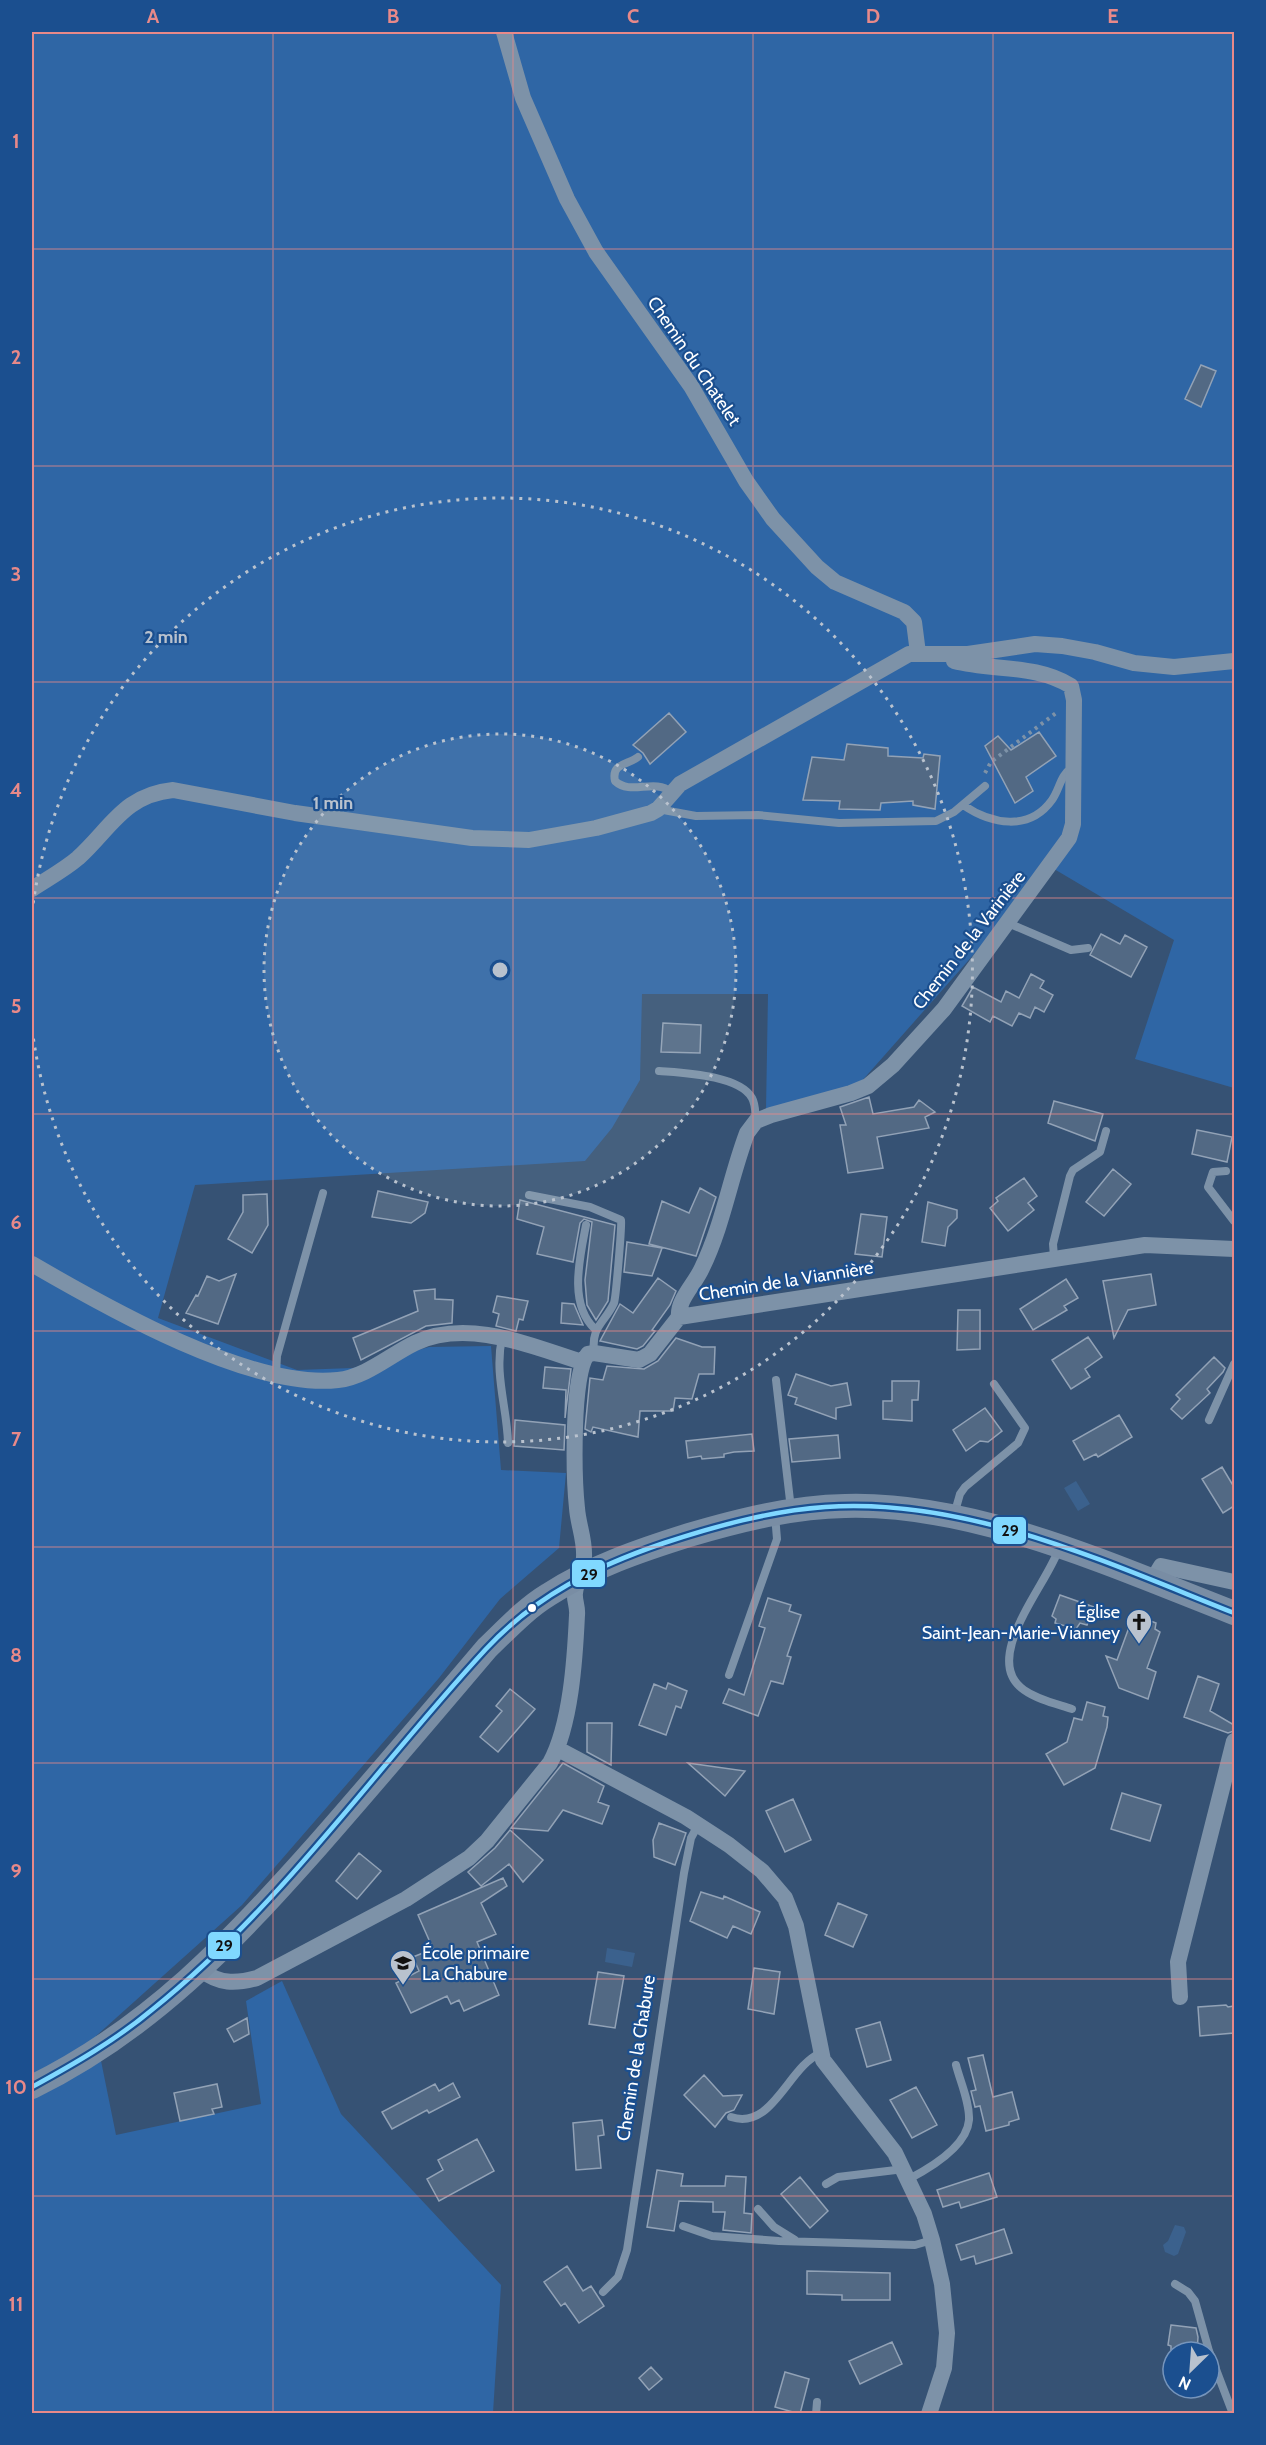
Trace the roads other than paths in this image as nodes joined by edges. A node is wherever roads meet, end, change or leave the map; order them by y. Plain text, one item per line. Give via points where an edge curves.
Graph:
1 (504, 32) edge
2 (926, 653) junction
3 (1234, 661) edge
4 (638, 757) dead end
5 (1072, 768) junction
6 (985, 786) road end
7 (671, 792) junction
8 (963, 805) junction
9 (658, 809) junction
10 (32, 889) edge
11 (1008, 923) junction
12 (1088, 948) dead end
13 (659, 1071) dead end
14 (756, 1121) junction
15 (1106, 1131) dead end
16 (1226, 1171) dead end
17 (323, 1193) dead end
18 (529, 1195) dead end
19 (1234, 1221) edge
20 (586, 1225) dead end
21 (1234, 1250) edge
22 (1054, 1257) junction
23 (32, 1264) edge
24 (679, 1317) junction
25 (595, 1329) junction
26 (502, 1338) junction
27 (588, 1357) junction
28 (1234, 1364) edge
29 (276, 1374) junction
30 (776, 1380) dead end
31 (994, 1384) dead end
32 (1209, 1420) dead end
33 (508, 1443) dead end
34 (783, 1512) junction
35 (954, 1516) junction
36 (1059, 1547) junction
37 (579, 1577) junction
38 (1152, 1581) junction
39 (1234, 1582) edge
40 (1234, 1613) edge
41 (729, 1675) dead end
42 (1072, 1709) dead end
43 (1234, 1741) edge
44 (558, 1749) junction
45 (698, 1825) junction
46 (201, 1970) junction
47 (1180, 1997) dead end
48 (821, 2053) junction
49 (956, 2065) dead end
50 (32, 2087) edge
51 (731, 2117) dead end
52 (907, 2174) junction
53 (826, 2184) dead end
54 (758, 2209) dead end
55 (683, 2226) dead end
56 (932, 2240) junction
57 (798, 2241) junction
58 (1175, 2284) dead end
59 (603, 2292) dead end
60 (817, 2402) dead end
61 (816, 2414) edge
62 (929, 2414) edge
63 (1233, 2414) edge

1 - 2 street, Chemin du Chatelet via 523,98 567,199 596,252 691,386 746,481 773,519 835,582 904,612 914,622
2 - 3 street via 968,654 1035,644 1174,667
2 - 5 street, Chemin de la Varinière via 976,666 1040,672 1071,686
2 - 7 street via 898,659
4 - 7 lane via 618,766 615,781 626,788 655,786
5 - 8 lane via 1045,807 1014,823 987,818
5 - 11 street, Chemin de la Varinière via 1073,824 1069,838
6 - 8 lane
7 - 9 street
8 - 9 lane via 936,821 850,823 758,815 696,816
9 - 10 street via 596,828 529,840 472,838 296,813 173,790 153,792 124,809 77,858
11 - 12 lane via 1071,950
11 - 14 street, Chemin de la Varinière via 944,1009 893,1065 868,1086
13 - 14 lane via 693,1074 740,1086 753,1099
14 - 24 street via 741,1149 709,1252 681,1302
15 - 22 lane via 1096,1157 1073,1170 1070,1176 1053,1244
16 - 19 lane via 1213,1172 1208,1187
17 - 29 lane via 277,1356
18 - 25 lane via 616,1216 623,1226 617,1256 617,1294
20 - 25 lane via 579,1267 579,1302 583,1316
21 - 22 street, Chemin de la Viannière via 1145,1245
22 - 24 street, Chemin de la Viannière
23 - 29 street via 96,1302 168,1337
24 - 27 street, Chemin de la Viannière via 650,1354 639,1360
25 - 27 lane
26 - 27 street
26 - 29 street via 477,1334 427,1339 358,1375 340,1380 317,1381
26 - 33 lane via 499,1387 507,1416
27 - 37 street via 575,1435 576,1506 584,1558
28 - 32 lane
30 - 34 lane
31 - 35 lane via 1023,1422 1024,1435 965,1487
34 - 35 main road via 846,1506 902,1508
34 - 37 main road via 667,1542
34 - 41 lane
35 - 36 main road
36 - 38 main road
36 - 42 lane via 1051,1569 1017,1628 1010,1666 1012,1678 1022,1689
37 - 44 street via 574,1595 578,1605 571,1677
37 - 46 main road via 547,1595 487,1648 248,1924
38 - 39 street via 1161,1566
38 - 40 main road
43 - 47 street via 1178,1962
44 - 45 street
44 - 46 street via 487,1841 469,1858 406,1899 271,1972 240,1982 221,1982
45 - 48 street via 762,1871 784,1898 796,1926
45 - 59 lane, Chemin de la Chabure via 691,1838 684,1873 627,2250 618,2277
46 - 50 main road via 107,2045
48 - 51 lane via 761,2114 744,2120
48 - 52 street
49 - 52 lane via 968,2112 967,2129 955,2146
52 - 53 lane via 838,2177
52 - 56 street
54 - 57 lane via 774,2228
55 - 57 lane via 712,2236
56 - 57 lane via 915,2245
56 - 62 street via 947,2333 944,2368
58 - 63 lane via 1195,2301
60 - 61 lane

